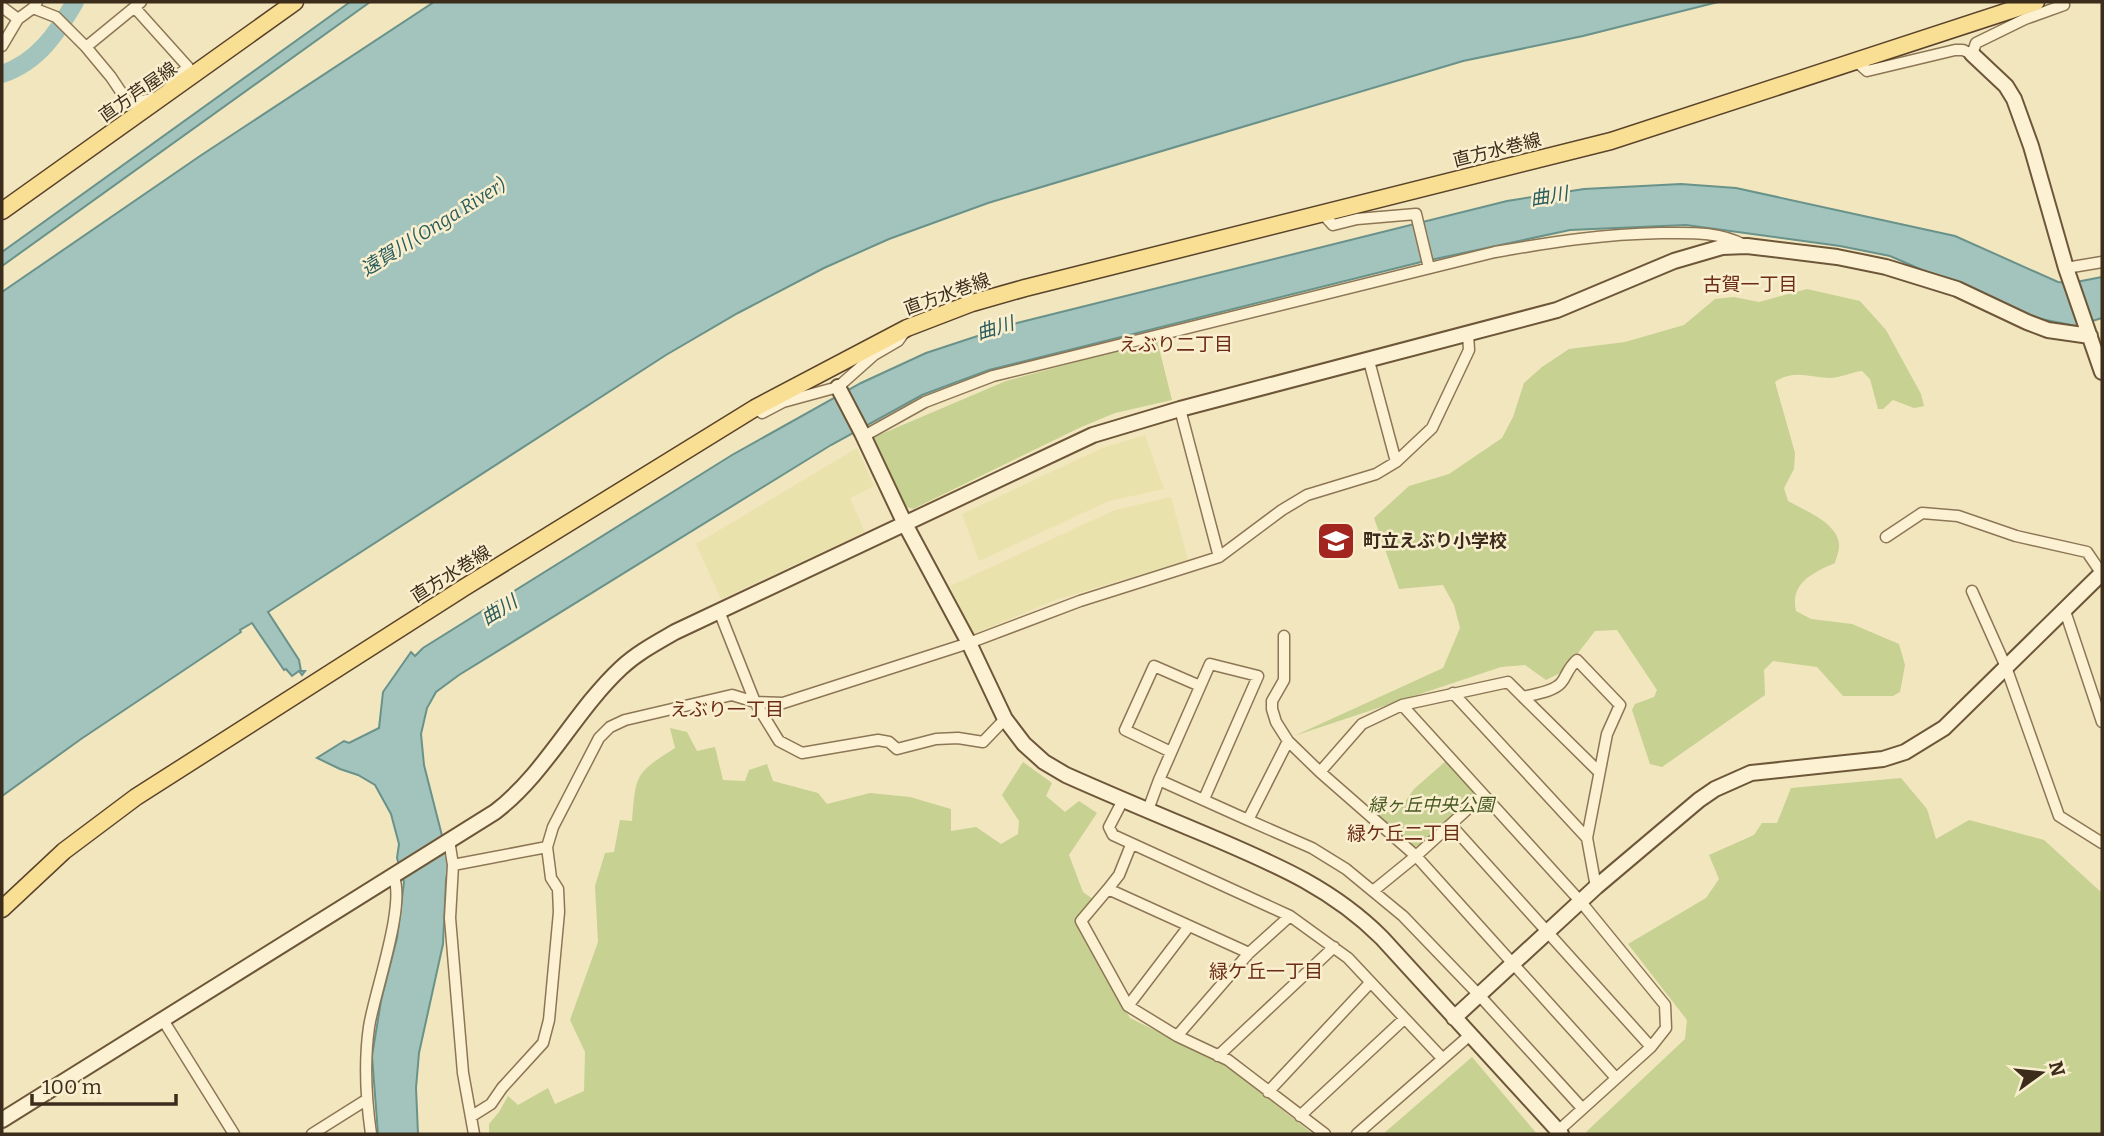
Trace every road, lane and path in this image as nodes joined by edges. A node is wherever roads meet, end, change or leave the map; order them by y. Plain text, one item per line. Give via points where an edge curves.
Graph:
1 (295, 2) edge
2 (2036, 2) edge
3 (2063, 2) edge
4 (35, 5) edge
5 (138, 5) edge
6 (2, 8) edge
7 (18, 19) junction
8 (2, 46) edge
9 (86, 47) junction
10 (1972, 54) junction
11 (1856, 61) junction
12 (165, 97) junction
13 (2, 211) edge
14 (1322, 213) junction
15 (1747, 246) junction
16 (2102, 262) edge
17 (1429, 268) junction
18 (2066, 268) junction
19 (907, 328) junction
20 (2088, 332) junction
21 (1468, 334) junction
22 (1369, 361) junction
23 (2102, 372) edge
24 (838, 387) junction
25 (755, 408) junction
26 (1180, 409) junction
27 (863, 434) junction
28 (1396, 462) junction
29 (905, 524) junction
30 (1885, 537) dead end
31 (1219, 557) junction
32 (2102, 574) edge
33 (1972, 591) dead end
34 (719, 611) junction
35 (2065, 611) junction
36 (1284, 636) dead end
37 (969, 643) junction
38 (2006, 667) junction
39 (1200, 687) junction
40 (1453, 693) junction
41 (1523, 697) junction
42 (755, 702) junction
43 (1402, 705) junction
44 (1005, 719) junction
45 (2102, 722) edge
46 (1288, 741) junction
47 (1171, 752) junction
48 (1598, 771) junction
49 (1320, 772) junction
50 (1159, 780) junction
51 (1483, 795) junction
52 (1204, 799) junction
53 (1123, 800) junction
54 (1148, 810) junction
55 (1248, 820) junction
56 (1451, 825) junction
57 (1587, 838) junction
58 (448, 841) junction
59 (2102, 843) edge
60 (1131, 845) junction
61 (547, 848) junction
62 (1416, 856) junction
63 (453, 865) junction
64 (395, 874) junction
65 (1596, 887) junction
66 (1108, 889) junction
67 (1373, 891) junction
68 (1581, 902) junction
69 (2, 909) edge
70 (1290, 916) junction
71 (1189, 926) junction
72 (1547, 932) junction
73 (1334, 947) junction
74 (1249, 953) junction
75 (1514, 964) junction
76 (1370, 983) junction
77 (1479, 995) junction
78 (1128, 1006) junction
79 (1454, 1018) junction
80 (163, 1020) junction
81 (1405, 1020) junction
82 (1470, 1035) junction
83 (1177, 1036) junction
84 (1651, 1047) junction
85 (1218, 1056) junction
86 (1442, 1058) junction
87 (1616, 1078) junction
88 (1268, 1092) junction
89 (366, 1100) junction
90 (1581, 1107) junction
91 (472, 1116) junction
92 (1300, 1116) junction
93 (2, 1120) edge
94 (1559, 1133) edge
95 (234, 1134) edge
96 (312, 1134) edge
97 (371, 1134) edge
98 (474, 1134) edge
99 (1325, 1134) edge
100 (1356, 1134) edge

1 - 12 main road, 直方芦屋線
2 - 11 main road, 直方水巻線
3 - 10 street via 1976,43
4 - 7 street
4 - 9 street via 67,25
5 - 9 street
5 - 12 street via 188,67 174,78
6 - 7 street
7 - 8 street
9 - 12 street via 129,104
10 - 11 street via 1955,50 1867,71
10 - 18 street via 2014,99
11 - 14 main road, 直方水巻線 via 1611,141
12 - 13 main road, 直方芦屋線
14 - 17 street via 1333,225 1416,214
14 - 19 main road, 直方水巻線 via 1025,288
15 - 17 street via 1728,236 1694,233 1577,237
15 - 20 street via 1886,267 1957,289 2048,330
15 - 21 street via 1700,252 1558,310
16 - 18 street
17 - 27 street via 993,376 925,402
18 - 20 street
19 - 24 street via 898,341
19 - 25 main road, 直方水巻線
20 - 23 street
21 - 22 street
21 - 28 street via 1469,350 1432,428
22 - 26 street
22 - 28 street
24 - 25 street via 783,402 762,413
24 - 27 street
25 - 69 main road, 直方水巻線 via 136,797 64,851
26 - 29 street via 1093,435
26 - 31 street
27 - 29 street
28 - 31 street via 1376,474 1307,495
29 - 34 street
29 - 37 street
30 - 32 street via 1922,513 1958,516 2016,536 2087,552
31 - 37 street via 1080,601
32 - 35 street
33 - 38 street
34 - 42 street
34 - 58 street via 642,650 599,692 509,801
35 - 38 street
35 - 45 street
36 - 46 street via 1284,680 1272,709
37 - 42 street via 783,703
37 - 44 street
38 - 59 street via 2059,816
38 - 65 street via 1944,728 1905,752 1883,760 1751,772 1715,789
39 - 47 street
39 - 47 street via 1154,666 1125,730
39 - 52 street via 1210,664 1258,676
40 - 41 street via 1508,682
40 - 43 street
40 - 57 street
41 - 48 street
41 - 48 street via 1561,683 1577,660 1620,705
42 - 44 street via 779,741 802,752 878,740 897,749 936,739 983,742
42 - 61 street via 732,695 651,712 610,727 579,774
43 - 49 street via 1362,724
43 - 51 street
44 - 53 street via 1044,762
46 - 49 street
46 - 55 street
47 - 50 street
48 - 57 street
49 - 62 street
50 - 52 street
50 - 54 street
51 - 56 street
51 - 68 street
52 - 55 street
53 - 54 street
53 - 60 street via 1109,827 1113,835
54 - 79 street via 1286,869 1336,898 1361,916
55 - 67 street via 1312,848
56 - 62 street
56 - 72 street
57 - 65 street
58 - 63 street
58 - 64 street
60 - 66 street
60 - 70 street
61 - 63 street
61 - 91 street via 559,912 543,1043 491,1104
62 - 67 street
62 - 75 street
63 - 91 street via 450,918 463,1073
64 - 80 street
64 - 89 street via 391,933 369,1030
65 - 68 street
66 - 71 street
66 - 78 street via 1081,921
67 - 77 street via 1404,916
68 - 72 street
68 - 84 street via 1665,1005 1666,1028
70 - 73 street
70 - 74 street
71 - 74 street
71 - 78 street
72 - 75 street
72 - 84 street
73 - 76 street
73 - 85 street
74 - 83 street
75 - 77 street
75 - 87 street
76 - 81 street
76 - 88 street
77 - 79 street
77 - 90 street
78 - 83 street
79 - 82 street
80 - 93 street
80 - 95 street
81 - 86 street
81 - 92 street
82 - 86 street
82 - 94 street
83 - 85 street
84 - 87 street
85 - 88 street
86 - 100 street
87 - 90 street
88 - 92 street
89 - 96 street
89 - 97 street
90 - 94 street
91 - 98 street
92 - 99 street

